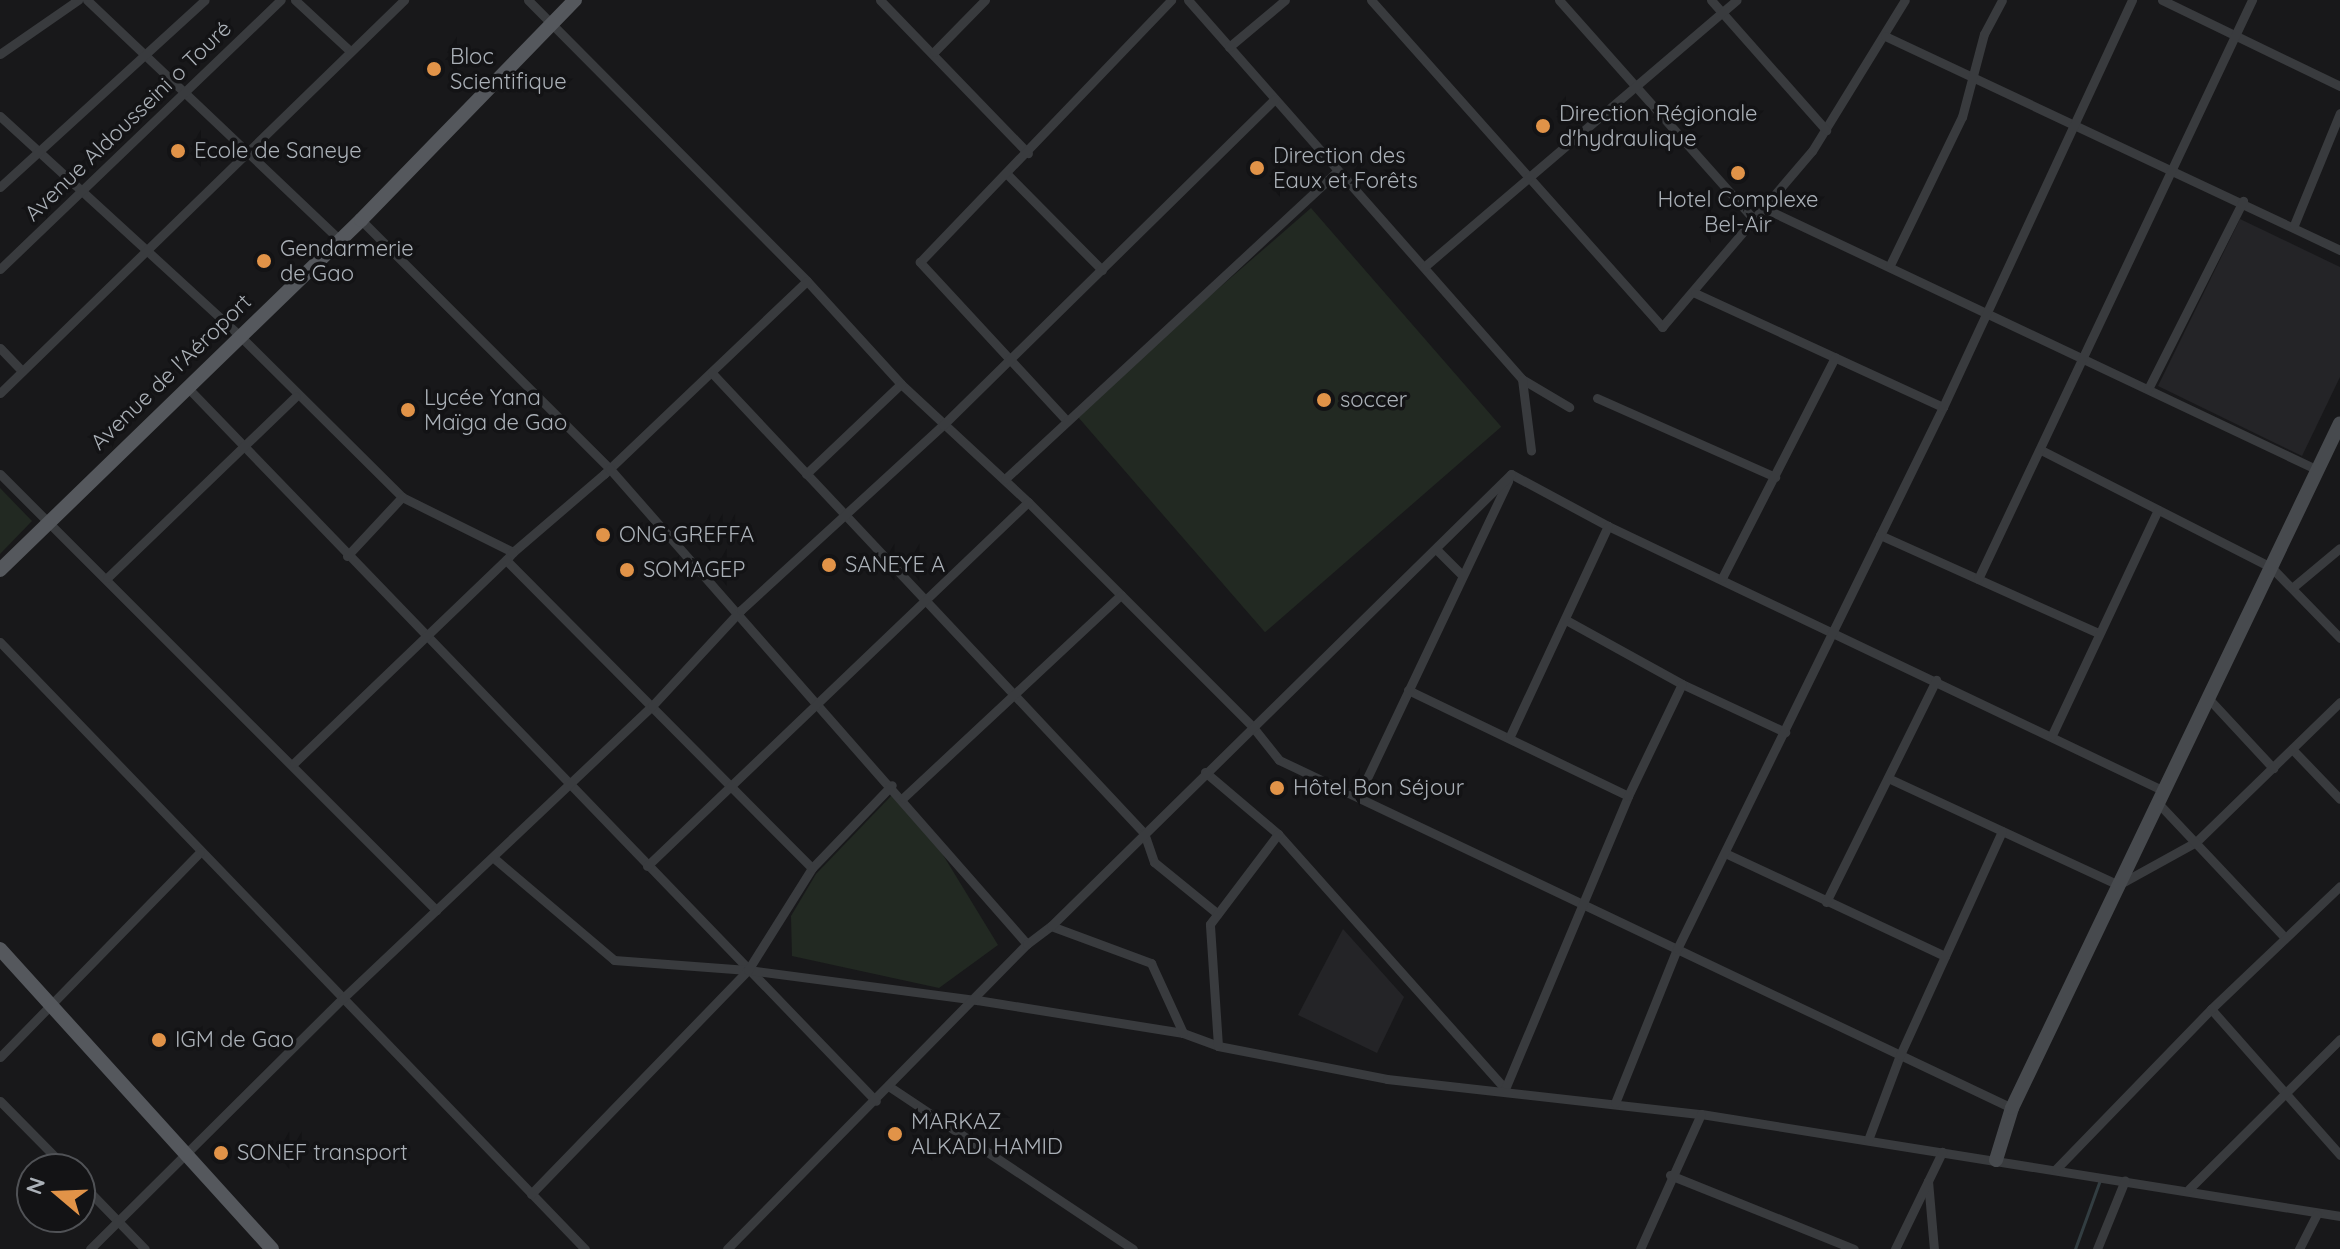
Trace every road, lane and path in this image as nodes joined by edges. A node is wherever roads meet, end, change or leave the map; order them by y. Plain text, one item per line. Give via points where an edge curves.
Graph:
1 (78, 0) edge
2 (87, 0) edge
3 (205, 0) edge
4 (281, 0) edge
5 (295, 0) edge
6 (404, 0) edge
7 (528, 0) edge
8 (575, 0) edge
9 (880, 0) edge
10 (985, 0) edge
11 (1171, 0) edge
12 (1188, 0) edge
13 (1285, 0) edge
14 (1371, 0) edge
15 (1559, 0) edge
16 (1711, 0) edge
17 (1737, 0) edge
18 (1905, 0) edge
19 (2002, 0) edge
20 (2132, 0) edge
21 (2162, 0) edge
22 (2252, 0) edge
23 (1722, 12) junction
24 (553, 21) junction
25 (2237, 35) junction
26 (1885, 36) junction
27 (1229, 47) junction
28 (350, 51) junction
29 (934, 52) junction
30 (0, 54) edge
31 (145, 55) junction
32 (1973, 75) junction
33 (1637, 86) junction
34 (2340, 86) edge
35 (185, 93) junction
36 (1275, 99) junction
37 (2340, 113) edge
38 (0, 116) edge
39 (2072, 126) junction
40 (1826, 130) junction
41 (248, 152) junction
42 (40, 153) junction
43 (1028, 153) junction
44 (1337, 172) junction
45 (1007, 174) junction
46 (2172, 175) junction
47 (1529, 179) junction
48 (0, 187) edge
49 (79, 191) junction
50 (2243, 201) junction
51 (1766, 209) junction
52 (361, 220) junction
53 (1755, 221) junction
54 (2294, 225) junction
55 (340, 240) junction
56 (147, 250) junction
57 (2340, 250) edge
58 (1890, 265) junction
59 (1424, 267) junction
60 (0, 269) edge
61 (1102, 270) junction
62 (807, 281) junction
63 (1695, 293) junction
64 (1986, 311) junction
65 (240, 336) junction
66 (0, 348) edge
67 (1835, 357) junction
68 (2082, 357) junction
69 (1010, 360) junction
70 (22, 371) junction
71 (712, 373) junction
72 (1522, 379) junction
73 (901, 384) junction
74 (187, 387) junction
75 (2148, 389) junction
76 (0, 393) edge
77 (296, 396) junction
78 (1597, 398) dead end
79 (1569, 407) dead end
80 (1943, 407) junction
81 (1067, 421) junction
82 (2340, 423) edge
83 (943, 425) junction
84 (241, 449) junction
85 (1531, 450) dead end
86 (2041, 450) junction
87 (610, 469) junction
88 (2318, 470) junction
89 (0, 474) edge
90 (806, 474) junction
91 (1511, 474) junction
92 (1775, 477) junction
93 (1005, 479) junction
94 (402, 497) junction
95 (1028, 502) junction
96 (2158, 510) junction
97 (846, 517) junction
98 (47, 522) junction
99 (1608, 526) junction
100 (1880, 535) junction
101 (2340, 548) edge
102 (1437, 550) junction
103 (347, 556) junction
104 (509, 556) junction
105 (2271, 567) junction
106 (0, 570) edge
107 (1462, 575) junction
108 (107, 578) junction
109 (1722, 578) junction
110 (1978, 579) junction
111 (2292, 588) junction
112 (1121, 595) junction
113 (925, 600) junction
114 (737, 615) junction
115 (1566, 620) junction
116 (1834, 630) junction
117 (2098, 633) junction
118 (425, 638) junction
119 (2340, 638) edge
120 (0, 642) edge
121 (1936, 680) junction
122 (1682, 684) junction
123 (1408, 690) junction
124 (1015, 696) junction
125 (2208, 698) junction
126 (2340, 702) edge
127 (812, 705) junction
128 (652, 706) junction
129 (1252, 726) junction
130 (1785, 732) junction
131 (2052, 735) junction
132 (1510, 736) junction
133 (2292, 749) junction
134 (294, 763) junction
135 (2273, 768) junction
136 (1205, 772) junction
137 (1888, 778) junction
138 (571, 785) junction
139 (892, 785) junction
140 (731, 786) junction
141 (1628, 796) junction
142 (1358, 797) junction
143 (2161, 797) junction
144 (903, 798) junction
145 (2340, 799) edge
146 (2002, 831) junction
147 (1144, 833) junction
148 (1278, 834) junction
149 (2196, 842) junction
150 (200, 852) junction
151 (1725, 853) junction
152 (495, 859) junction
153 (647, 866) junction
154 (812, 868) junction
155 (2118, 885) junction
156 (2340, 886) edge
157 (1826, 902) junction
158 (1582, 903) junction
159 (436, 910) junction
160 (1218, 914) junction
161 (1051, 926) junction
162 (2285, 938) junction
163 (1027, 944) junction
164 (0, 949) edge
165 (1677, 949) junction
166 (1945, 956) junction
167 (748, 970) junction
168 (342, 999) junction
169 (977, 1000) junction
170 (52, 1007) junction
171 (2211, 1009) junction
172 (1183, 1033) junction
173 (2340, 1039) edge
174 (1218, 1046) junction
175 (1900, 1055) junction
176 (0, 1057) edge
177 (890, 1087) junction
178 (1505, 1089) junction
179 (2284, 1092) junction
180 (0, 1101) edge
181 (876, 1101) junction
182 (1615, 1103) junction
183 (2012, 1108) junction
184 (1701, 1114) junction
185 (1868, 1140) junction
186 (1942, 1152) junction
187 (51, 1153) edge
188 (2340, 1155) edge
189 (185, 1156) junction
190 (1996, 1160) junction
191 (2056, 1169) junction
192 (1670, 1175) junction
193 (1928, 1178) junction
194 (2125, 1180) junction
195 (2189, 1189) junction
196 (531, 1194) junction
197 (96, 1198) edge
198 (2317, 1214) junction
199 (2340, 1216) edge
200 (119, 1221) junction
201 (90, 1249) edge
202 (145, 1249) edge
203 (272, 1249) edge
204 (585, 1249) edge
205 (727, 1249) edge
206 (1133, 1249) edge
207 (1640, 1249) edge
208 (1854, 1249) edge
209 (1895, 1249) edge
210 (1934, 1249) edge
211 (2097, 1249) edge
212 (2299, 1249) edge

1 - 30 street
2 - 31 street
3 - 31 street
4 - 35 street, Avenue Aldousseini o Touré
5 - 28 street
6 - 28 street
7 - 24 street
8 - 24 main road, Avenue de l'Aéroport
9 - 29 street
10 - 29 street
11 - 43 street
12 - 27 street
13 - 27 street
14 - 47 street
15 - 33 street
16 - 23 street
17 - 23 street
18 - 26 street
19 - 32 street via 1988,24
20 - 39 street
21 - 25 street
22 - 25 street
23 - 33 street
23 - 40 street
24 - 52 main road, Avenue de l'Aéroport
24 - 62 street
25 - 34 street
25 - 46 street
26 - 32 street
26 - 40 street
27 - 36 street
28 - 41 street
29 - 43 street
31 - 35 street
31 - 42 street
32 - 39 street
32 - 58 street via 1962,117
33 - 47 street
33 - 53 street
35 - 41 street
35 - 49 street, Avenue Aldousseini o Touré
36 - 44 street
36 - 61 street
37 - 54 street
38 - 42 street
39 - 46 street
39 - 64 street
40 - 51 street
41 - 55 street
41 - 56 street
42 - 48 street
42 - 49 street
43 - 45 street
44 - 59 street
44 - 81 street
45 - 61 street
45 - 69 street via 920,262
46 - 50 street
46 - 68 street
47 - 59 street
47 - 63 street via 1662,327
49 - 56 street
49 - 60 street, Avenue Aldousseini o Touré
50 - 54 street
50 - 75 street
51 - 53 street
51 - 58 street
52 - 55 main road, Avenue de l'Aéroport
52 - 87 street
53 - 63 street
54 - 57 street
55 - 65 main road, Avenue de l'Aéroport
56 - 65 street
56 - 70 street
58 - 64 street
59 - 72 street
61 - 69 street
62 - 71 street
62 - 73 street
63 - 67 street
64 - 68 street
64 - 80 street
65 - 74 main road, Avenue de l'Aéroport
65 - 77 street
66 - 70 street
67 - 80 street
67 - 92 street
68 - 75 street
68 - 86 street
69 - 81 street
69 - 83 street
70 - 76 street
71 - 87 street
71 - 90 street
72 - 79 street
72 - 85 street
73 - 83 street
73 - 90 street
74 - 84 street
74 - 98 main road, Avenue de l'Aéroport
75 - 88 street
77 - 84 street
77 - 94 street
78 - 92 street
80 - 100 street
81 - 93 street
82 - 88 street
83 - 93 street
83 - 97 street
84 - 103 street
84 - 108 street
86 - 96 street
86 - 110 street
87 - 104 street
87 - 114 street
88 - 105 street
89 - 98 street
90 - 97 street
91 - 99 street
91 - 102 street
91 - 107 street
92 - 109 street
93 - 95 street
94 - 103 street
94 - 104 street
95 - 112 street
95 - 113 street
96 - 105 street
96 - 117 street
97 - 113 street
97 - 114 street
98 - 106 main road, Avenue de l'Aéroport
98 - 108 street
99 - 109 street
99 - 115 street
100 - 110 street
100 - 116 street
101 - 111 street
102 - 107 street
102 - 129 street
103 - 118 street
104 - 118 street
104 - 128 street
105 - 111 street
105 - 125 street
107 - 123 street
108 - 134 street
109 - 116 street
110 - 117 street
111 - 119 street
112 - 124 street
112 - 129 street
113 - 124 street
113 - 127 street
114 - 127 street
114 - 128 street
115 - 122 street
115 - 132 street
116 - 121 street
116 - 130 street
117 - 131 street
118 - 134 street
118 - 138 street
120 - 150 street
121 - 131 street
121 - 137 street
122 - 130 street
122 - 141 street
123 - 132 street
123 - 142 street
124 - 144 street
124 - 147 street
125 - 135 street
125 - 143 street
126 - 133 street
127 - 139 street
127 - 140 street
128 - 138 street
128 - 140 street
129 - 136 street
129 - 142 street via 1279,760
130 - 151 street
131 - 143 street
132 - 141 street
133 - 135 street
133 - 145 street
134 - 159 street
135 - 149 street
136 - 147 street
136 - 148 street
137 - 146 street
137 - 157 street
138 - 152 street
138 - 153 street
139 - 144 street
139 - 154 street
140 - 153 street
140 - 154 street
141 - 158 street
142 - 158 street
143 - 149 street
143 - 155 street
144 - 163 street
146 - 155 street
146 - 166 street
147 - 160 street via 1154,862
147 - 161 street
148 - 160 street
148 - 178 street
149 - 155 street
149 - 162 street
150 - 168 street
150 - 170 street
151 - 157 street
151 - 165 street
152 - 159 street
152 - 167 street via 614,960
153 - 167 street
154 - 167 street
155 - 183 street
156 - 162 street
157 - 166 street
158 - 165 street
158 - 178 street
159 - 168 street
160 - 174 street via 1210,924
161 - 163 street
161 - 172 street via 1151,963
162 - 171 street
163 - 169 street
164 - 170 main road
165 - 175 street
165 - 182 street
166 - 175 street
167 - 169 street
167 - 181 street
167 - 196 street
168 - 189 street
168 - 196 street
169 - 172 street
169 - 177 street
170 - 176 street
170 - 189 main road
171 - 179 street
171 - 191 street
172 - 174 street
173 - 179 street
174 - 178 street via 1387,1079
175 - 183 street
175 - 185 street
177 - 181 street
177 - 206 street
178 - 182 street
179 - 188 street
179 - 195 street
180 - 187 street
181 - 205 street
182 - 184 street
183 - 190 street
184 - 185 street
184 - 192 street
185 - 186 street
186 - 190 street
186 - 193 street
189 - 200 street
189 - 203 main road
190 - 191 street
191 - 194 street
192 - 207 street
192 - 208 street
193 - 209 street
193 - 210 street
194 - 195 street
194 - 211 street
195 - 198 street
196 - 204 street
197 - 200 street
198 - 199 street
198 - 212 street
200 - 201 street
200 - 202 street

